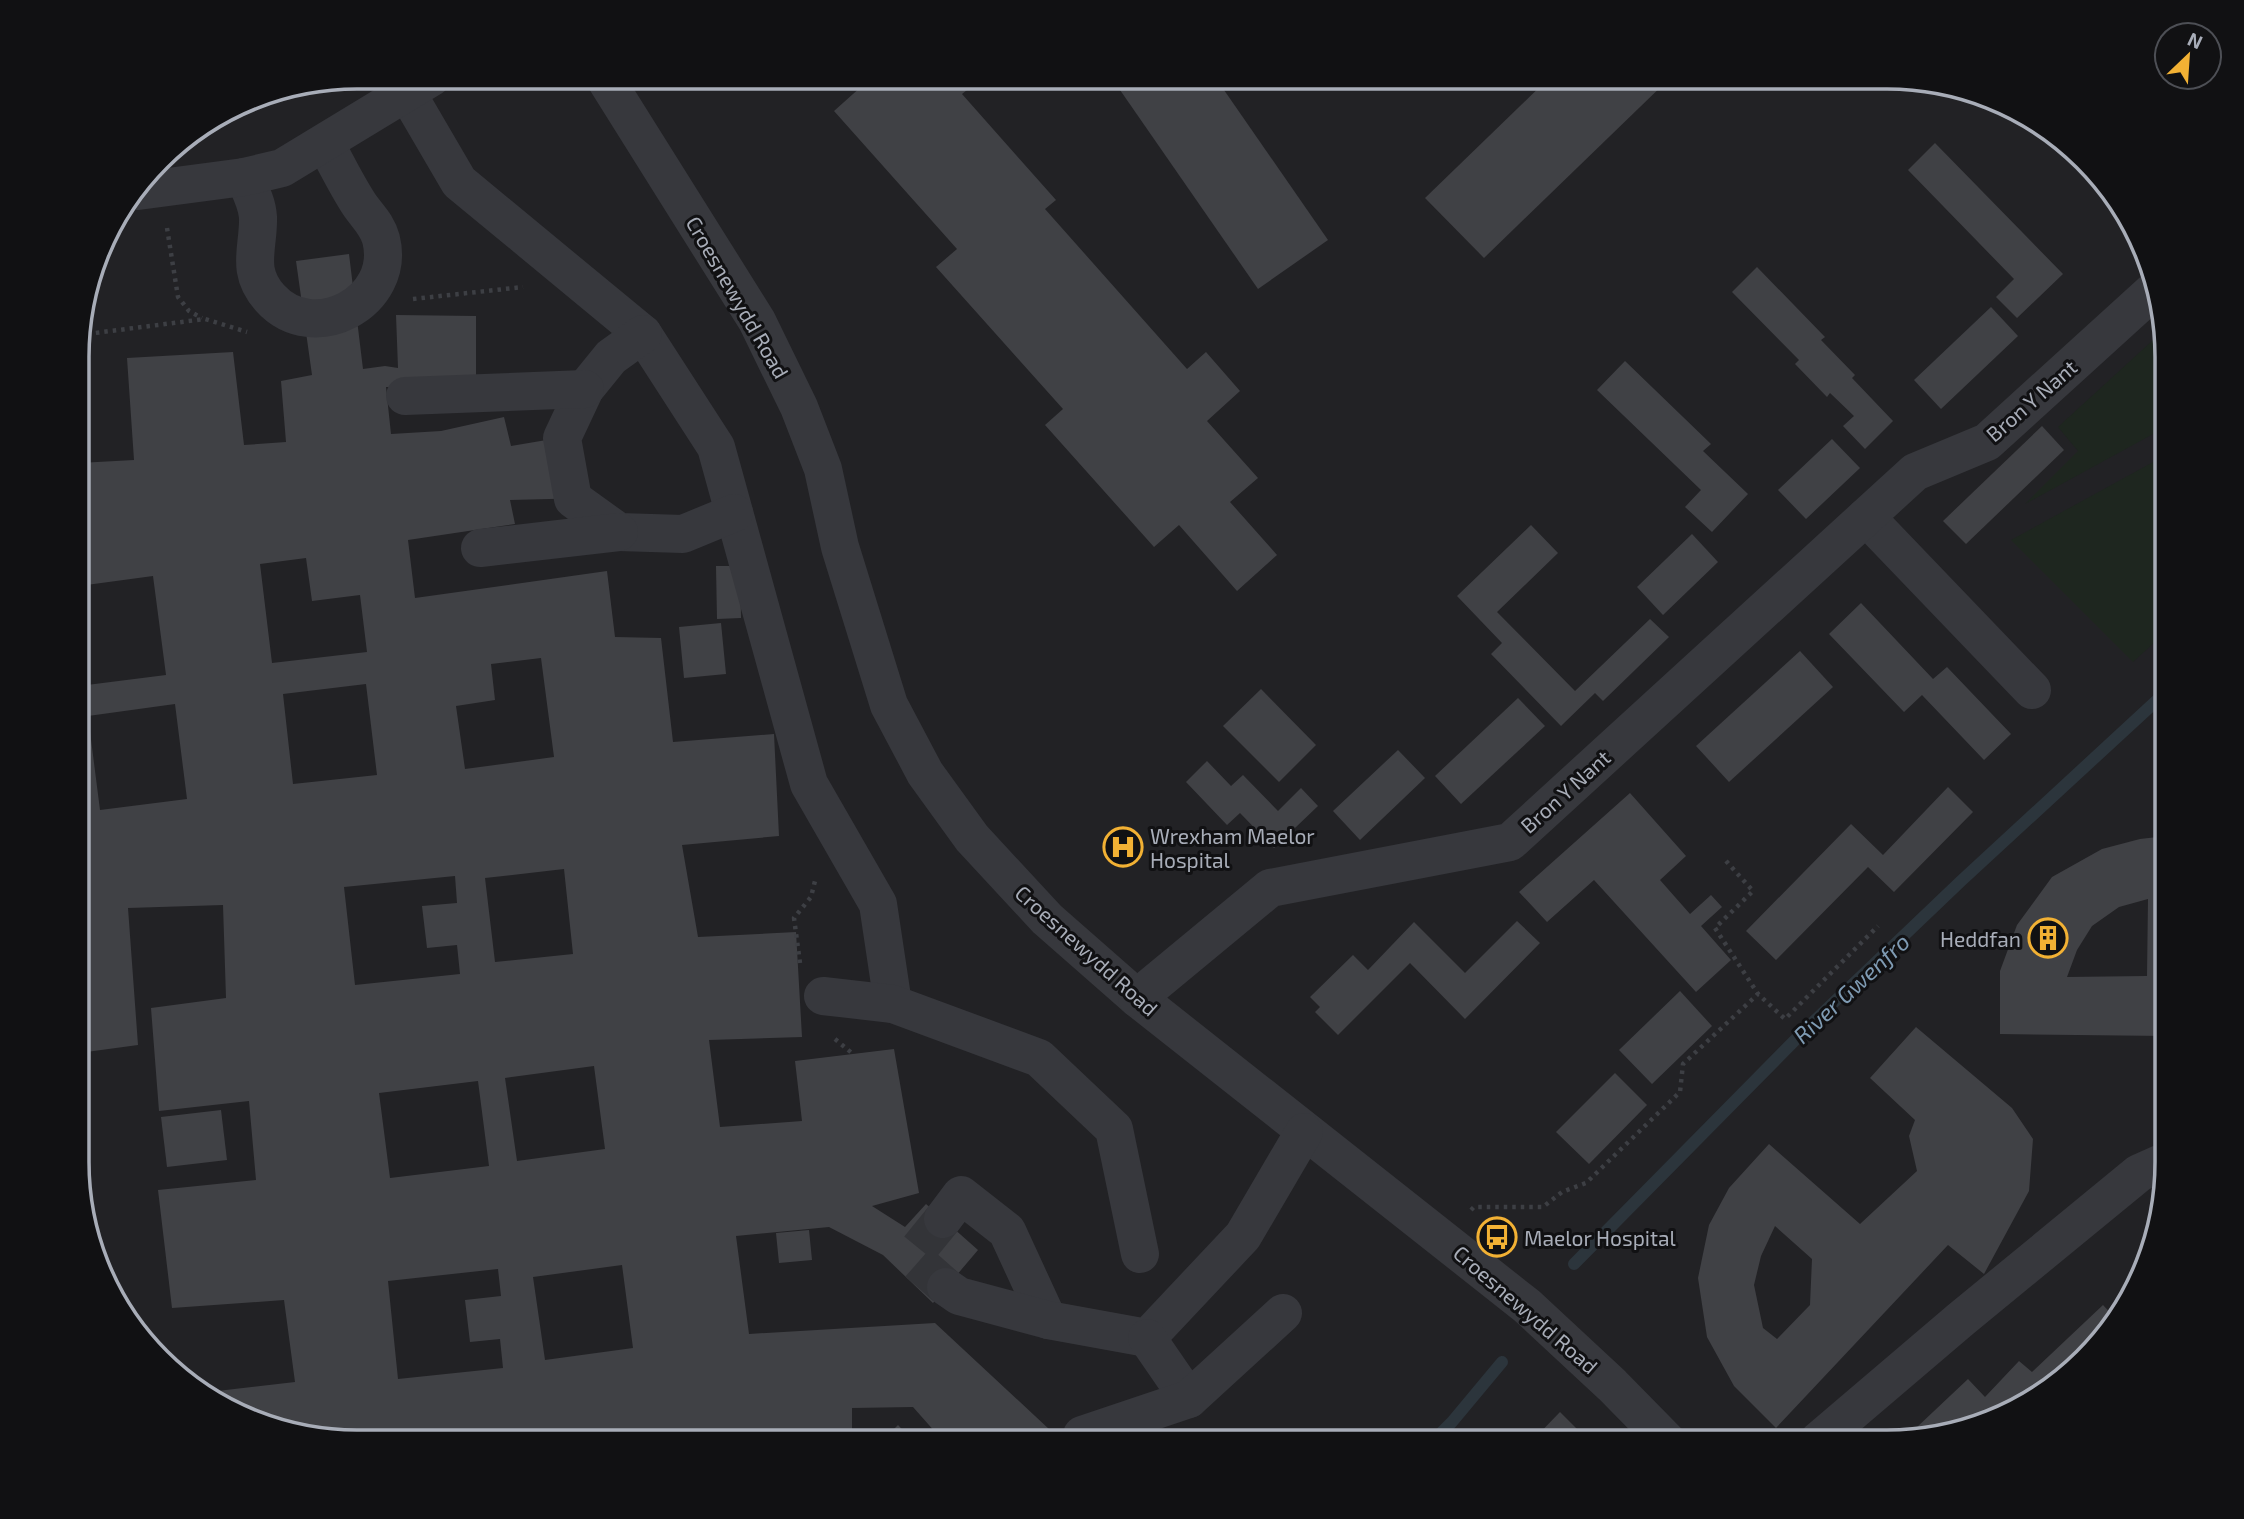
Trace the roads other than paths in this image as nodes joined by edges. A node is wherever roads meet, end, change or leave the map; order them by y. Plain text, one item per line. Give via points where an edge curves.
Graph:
1 (413, 89) edge
2 (421, 89) edge
3 (612, 89) edge
4 (326, 143) junction
5 (244, 177) junction
6 (149, 190) edge
7 (2148, 296) edge
8 (643, 334) junction
9 (585, 389) junction
10 (405, 396) dead end
11 (734, 513) junction
12 (1866, 517) junction
13 (619, 532) junction
14 (480, 548) dead end
15 (2032, 690) dead end
16 (1137, 998) junction
17 (817, 1000) road end
18 (893, 1004) junction
19 (1304, 1132) junction
20 (2153, 1167) edge
21 (943, 1219) tunnel mouth
22 (1140, 1254) dead end
23 (946, 1287) tunnel mouth
24 (1283, 1314) dead end
25 (1048, 1321) junction
26 (1147, 1338) junction
27 (1189, 1399) junction
28 (1097, 1430) edge
29 (1657, 1430) edge
30 (1831, 1430) edge

1 - 4 street
2 - 8 street via 459,182
3 - 16 street, Croesnewydd Road via 757,321 799,407 822,470 840,547 889,705 925,773 972,838 1037,909
4 - 5 street via 282,168
4 - 5 street via 381,240 377,281 349,312 308,318 288,312 271,299 258,281 254,260 258,218
5 - 6 street
7 - 12 street, Bron Y Nant via 1987,442 1915,472
8 - 9 street via 611,357
8 - 11 street via 716,447
9 - 10 street
9 - 13 street via 562,438 573,499
11 - 13 street via 683,534
11 - 18 street via 809,783 878,904
12 - 15 street
12 - 16 street, Bron Y Nant via 1510,842 1270,888
13 - 14 street
16 - 19 street, Croesnewydd Road
17 - 18 street
18 - 22 street via 1039,1058 1114,1129
19 - 26 street via 1243,1236
19 - 29 street, Croesnewydd Road via 1527,1306
20 - 30 street
21 - 25 street via 961,1195 1007,1231
23 - 25 street via 959,1296
24 - 27 street
25 - 26 street
26 - 27 street
27 - 28 street

